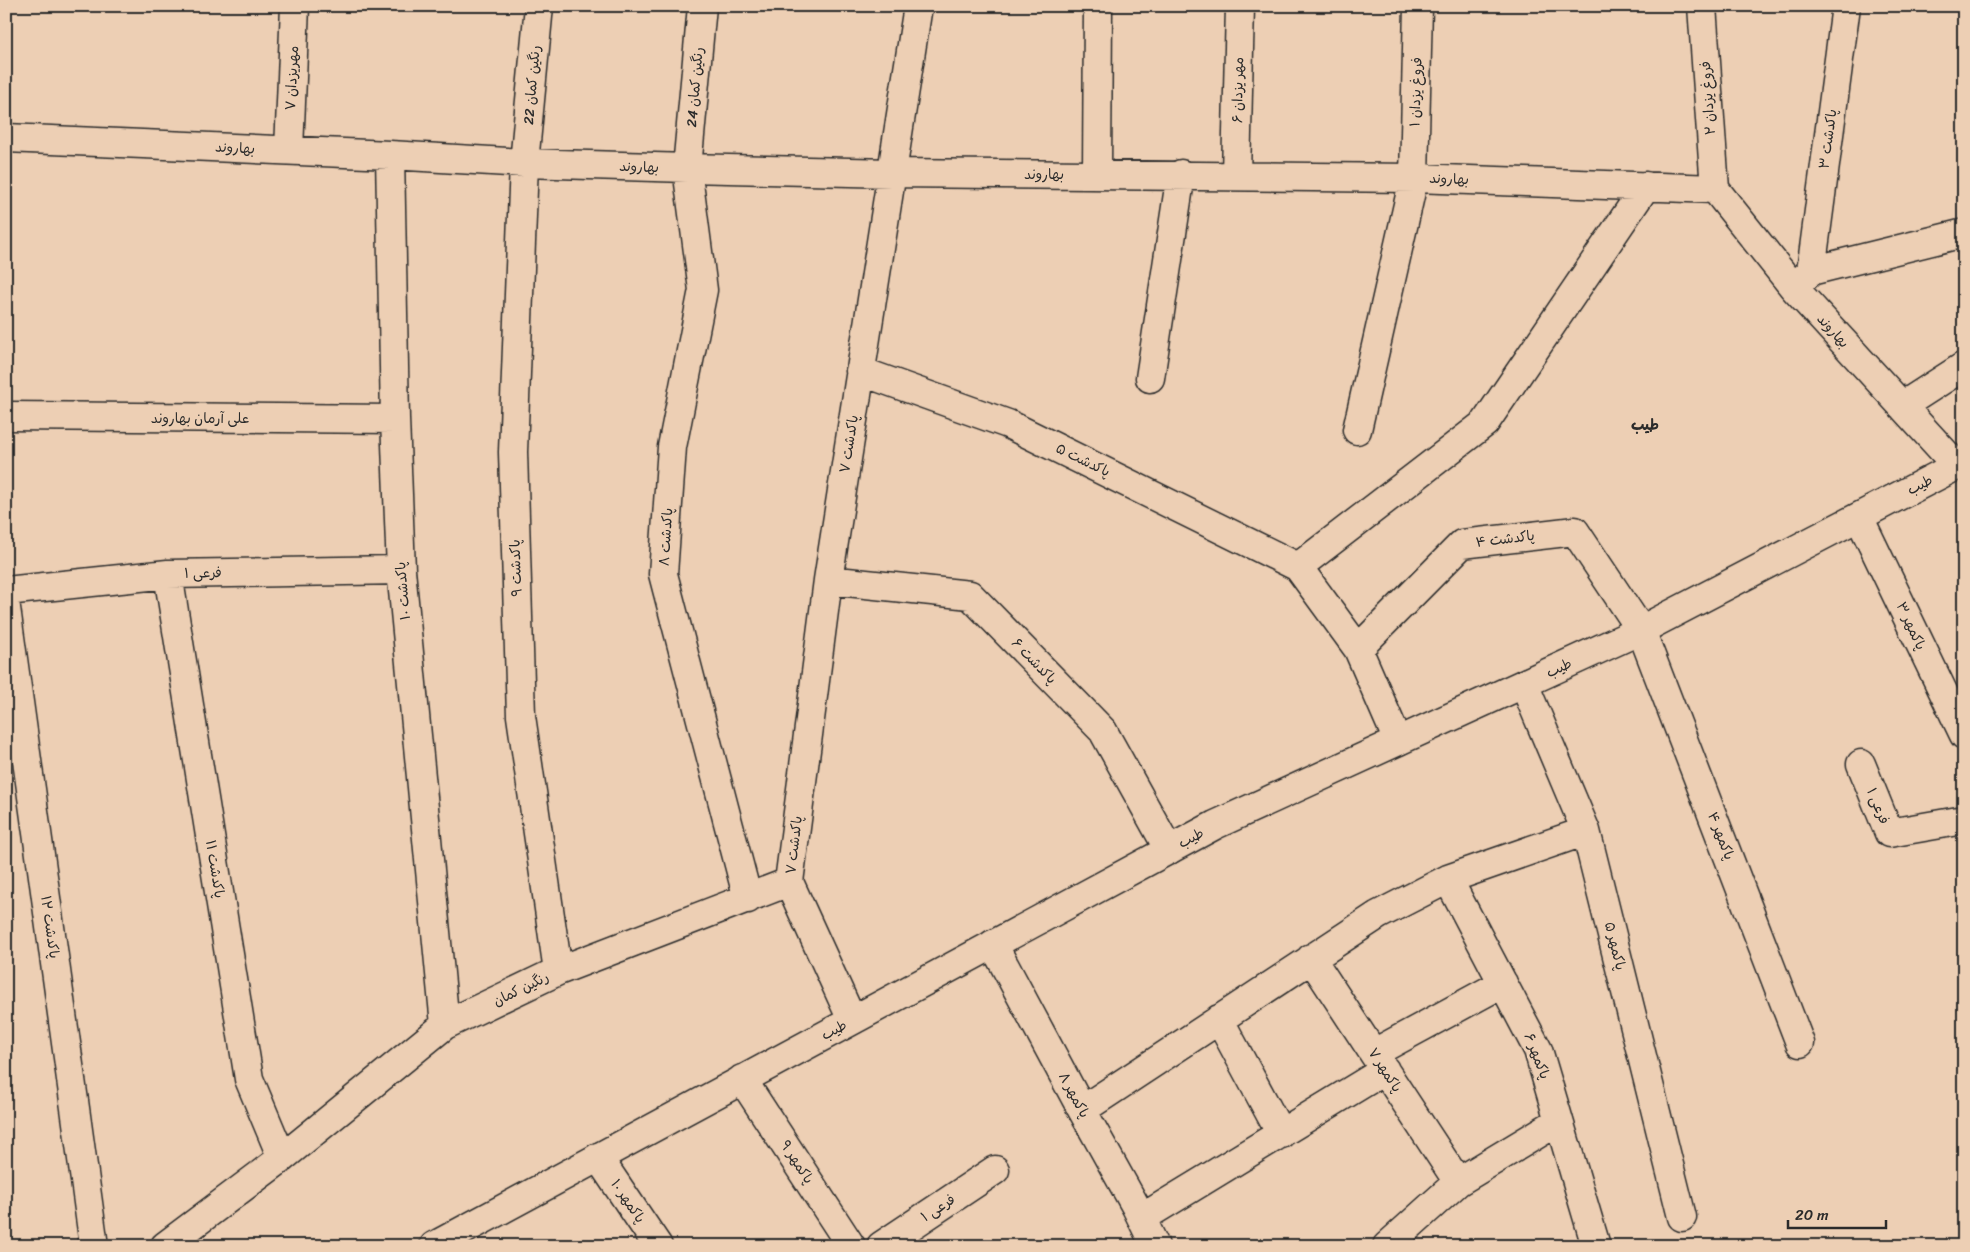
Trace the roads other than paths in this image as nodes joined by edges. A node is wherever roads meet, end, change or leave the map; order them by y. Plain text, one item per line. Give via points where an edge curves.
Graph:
1 (295, 6) edge
2 (539, 6) edge
3 (702, 6) edge
4 (918, 6) edge
5 (1098, 6) edge
6 (1240, 6) edge
7 (1418, 6) edge
8 (1702, 6) edge
9 (1846, 6) edge
10 (6, 138) edge
11 (289, 150) junction
12 (390, 155) junction
13 (524, 163) junction
14 (687, 168) junction
15 (892, 173) junction
16 (1096, 174) junction
17 (1181, 174) junction
18 (1236, 175) junction
19 (1414, 178) junction
20 (1646, 186) junction
21 (1715, 190) junction
22 (1964, 233) edge
23 (1802, 280) junction
24 (1964, 366) edge
25 (860, 370) junction
26 (1150, 378) dead end
27 (1902, 406) junction
28 (6, 416) edge
29 (394, 419) junction
30 (1357, 430) dead end
31 (1960, 464) edge
32 (1860, 517) junction
33 (1298, 567) junction
34 (400, 570) junction
35 (168, 574) junction
36 (828, 580) junction
37 (6, 591) edge
38 (6, 608) edge
39 (1641, 630) junction
40 (1358, 649) junction
41 (1524, 684) junction
42 (1964, 735) edge
43 (1398, 741) junction
44 (1861, 764) dead end
45 (1964, 820) edge
46 (1586, 831) junction
47 (1169, 850) junction
48 (1448, 879) junction
49 (789, 882) junction
50 (748, 899) junction
51 (993, 944) junction
52 (1311, 958) junction
53 (558, 971) junction
54 (1503, 983) junction
55 (1219, 1019) junction
56 (852, 1020) junction
57 (445, 1025) junction
58 (1800, 1043) dead end
59 (1380, 1062) junction
60 (742, 1079) junction
61 (1082, 1110) junction
62 (1559, 1121) junction
63 (1281, 1134) junction
64 (598, 1157) junction
65 (282, 1158) junction
66 (995, 1170) dead end
67 (1458, 1182) junction
68 (1682, 1217) dead end
69 (1142, 1218) junction
70 (94, 1246) edge
71 (165, 1246) edge
72 (434, 1246) edge
73 (658, 1246) edge
74 (851, 1246) edge
75 (881, 1246) edge
76 (1155, 1246) edge
77 (1387, 1246) edge
78 (1596, 1246) edge

1 - 11 street, مهریزدان ۷
2 - 13 street, رنگین کمان 22
3 - 14 street, رنگین کمان 24
4 - 15 street, پاکدشت ۷
5 - 16 street
6 - 18 street, مهر یزدان ۶
7 - 19 street, فروغ یزدان ۱
8 - 21 street, فروغ یزدان ۲
9 - 23 street, پاکدشت ۳
10 - 11 street, بهاروند
11 - 12 street, بهاروند
12 - 13 street, بهاروند
12 - 29 street, پاکدشت ۱۰
13 - 14 street, بهاروند
13 - 53 street, پاکدشت ۹ via 513,452 521,716
14 - 15 street, بهاروند
14 - 50 street, پاکدشت ۸ via 703,290 672,447 663,574
15 - 16 street, بهاروند
15 - 25 street, پاکدشت ۷
16 - 17 street, بهاروند
17 - 18 street, بهاروند
17 - 26 street
18 - 19 street, بهاروند
19 - 20 street, بهاروند
19 - 30 street, فروغ یزدان ۱
20 - 21 street, بهاروند
20 - 33 street via 1485,424
21 - 23 street, بهاروند
22 - 23 street
23 - 27 street, بهاروند
24 - 27 street
25 - 33 street, پاکدشت ۵ via 1008,424
25 - 36 street, پاکدشت ۷
27 - 31 street, بهاروند
28 - 29 street, علی آرمان بهاروند
29 - 34 street, پاکدشت ۱۰
31 - 32 street, طیب
32 - 39 street, طیب
32 - 42 street, پاکمهر ۳
33 - 40 street
34 - 35 street, فرعی ۱
34 - 57 street, پاکدشت ۱۰
35 - 37 street, فرعی ۱
35 - 65 street, پاکدشت ۱۱ via 249,1079
36 - 47 street, پاکدشت ۶ via 970,595 1103,731
36 - 49 street, پاکدشت ۷
38 - 70 street, پاکدشت ۱۲
39 - 40 street, پاکدشت ۴ via 1575,531 1462,544
39 - 41 street, طیب
39 - 58 street, پاکمهر ۴
40 - 43 street
41 - 43 street, طیب
41 - 46 street, پاکمهر ۵
43 - 47 street, طیب
44 - 45 street, فرعی ۱ via 1890,834
46 - 48 street
46 - 68 street, پاکمهر ۵
47 - 51 street, طیب
48 - 52 street via 1378,915
48 - 54 street, پاکمهر ۶
49 - 50 street, رنگین کمان
49 - 56 street
50 - 53 street, رنگین کمان
51 - 56 street, طیب
51 - 61 street, پاکمهر ۸
52 - 55 street
52 - 59 street, پاکمهر ۷
53 - 57 street, رنگین کمان
54 - 59 street
54 - 62 street, پاکمهر ۶ via 1538,1050
55 - 61 street
55 - 63 street
56 - 60 street, طیب
57 - 65 street, رنگین کمان
59 - 63 street
59 - 67 street, پاکمهر ۷
60 - 64 street, طیب
60 - 74 street, پاکمهر ۹
61 - 69 street, پاکمهر ۸
62 - 67 street
62 - 78 street, پاکمهر ۶
63 - 69 street
64 - 72 street, طیب
64 - 73 street, پاکمهر ۱۰
65 - 71 street, رنگین کمان
66 - 75 street, فرعی ۱
67 - 77 street
69 - 76 street, پاکمهر ۸

